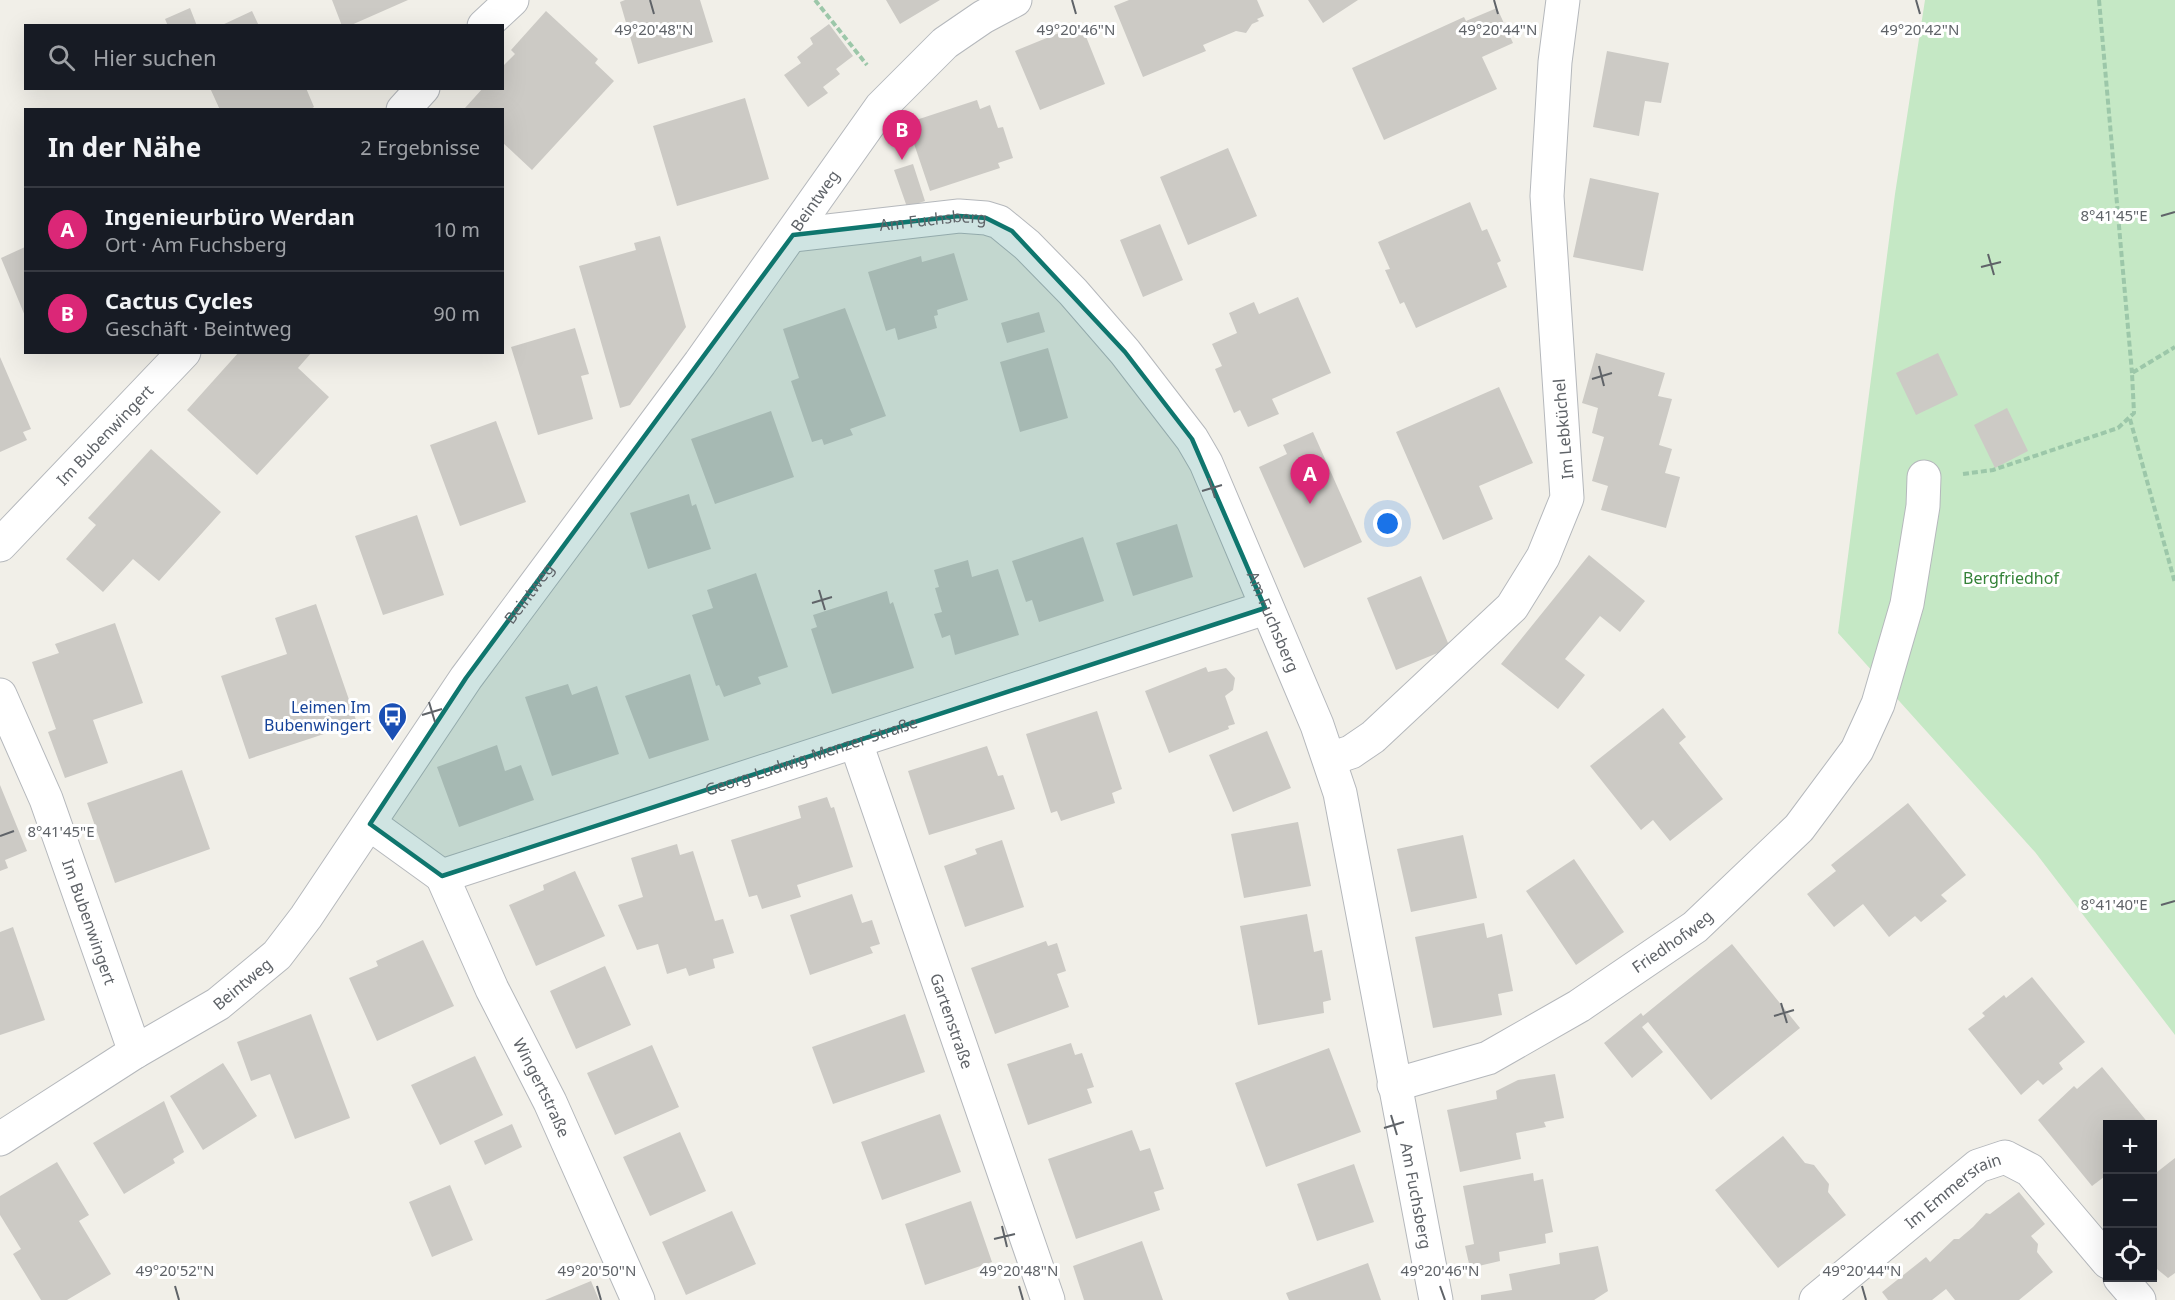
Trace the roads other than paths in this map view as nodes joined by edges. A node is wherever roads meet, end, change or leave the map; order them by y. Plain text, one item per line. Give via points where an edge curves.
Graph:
1 (512, 0) edge
2 (1015, 0) edge
3 (1563, 0) edge
4 (486, 24) edge
5 (421, 90) edge
6 (405, 108) edge
7 (793, 235) junction
8 (181, 354) edge
9 (1924, 477) road end
10 (0, 545) edge
11 (1265, 608) junction
12 (0, 695) edge
13 (856, 743) junction
14 (1330, 759) junction
15 (369, 824) junction
16 (442, 876) junction
17 (135, 1052) junction
18 (1395, 1085) junction
19 (0, 1138) edge
20 (2103, 1256) edge
21 (2123, 1282) edge
22 (638, 1300) edge
23 (1048, 1300) edge
24 (1436, 1300) edge
25 (1816, 1300) edge
26 (2139, 1300) edge

1 - 4 street
2 - 7 street, Beintweg via 945,43 891,95 851,146
3 - 14 street, Im Lebküchel via 1554,72 1547,196 1568,479 1564,508 1543,557 1512,607 1373,737 1351,752
5 - 6 street
7 - 11 street, Am Fuchsberg via 959,216 986,218 1012,231 1125,352 1192,439 1206,463
7 - 15 street, Beintweg via 466,678
8 - 10 street, Im Bubenwingert
9 - 18 street, Friedhofweg via 1923,506 1906,604 1878,704 1857,750 1799,828 1695,927 1579,1006 1488,1058
11 - 13 street, Georg-Ludwig-Menzer-Straße
11 - 14 street, Am Fuchsberg
12 - 17 street, Im Bubenwingert via 46,799
13 - 16 street, Georg-Ludwig-Menzer-Straße
13 - 23 street, Gartenstraße
14 - 18 street, Am Fuchsberg via 1348,832
15 - 16 street
15 - 17 street, Beintweg via 277,955 218,1004
16 - 22 street, Wingertstraße via 492,989 550,1102
17 - 19 street, Beintweg
18 - 24 street, Am Fuchsberg
20 - 25 street, Im Emmersrain via 2030,1170 2005,1157 1978,1166
21 - 26 street

